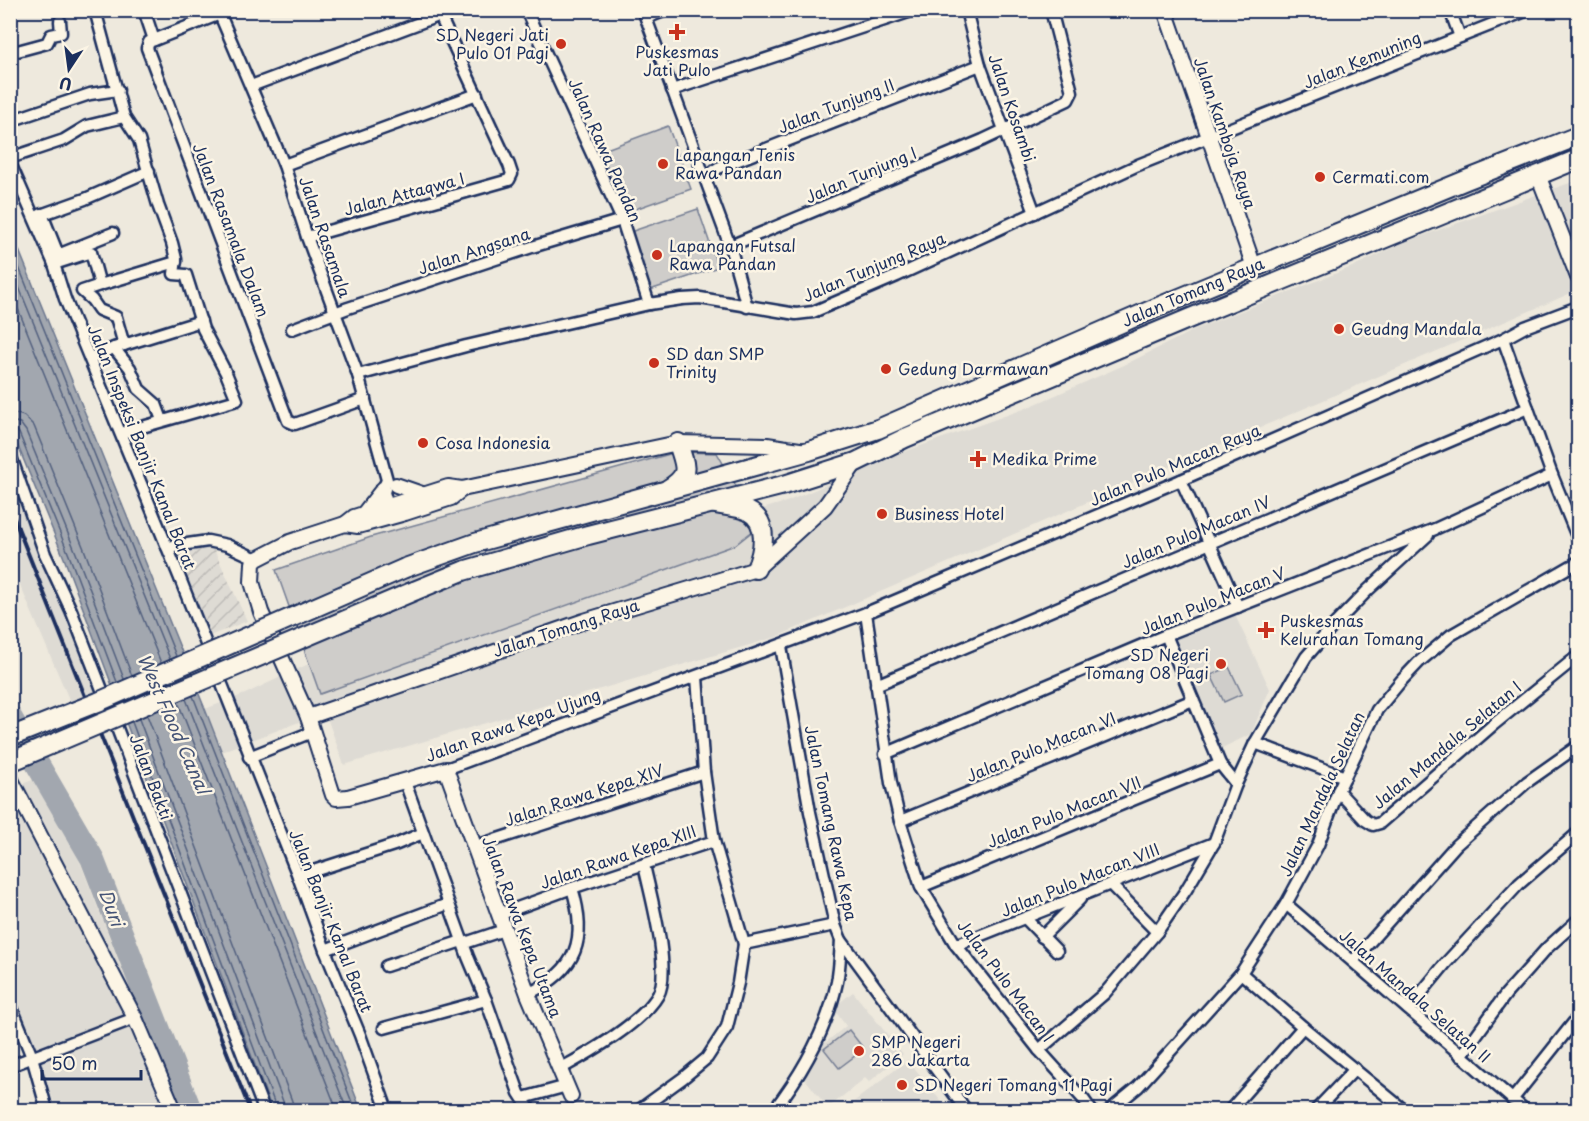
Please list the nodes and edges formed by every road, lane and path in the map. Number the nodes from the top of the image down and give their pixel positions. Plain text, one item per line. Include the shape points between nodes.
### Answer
1 (95, 10) edge
2 (144, 10) edge
3 (454, 10) edge
4 (526, 10) edge
5 (666, 10) edge
6 (915, 10) edge
7 (966, 10) edge
8 (1051, 10) edge
9 (1165, 10) edge
10 (1450, 10) edge
11 (1528, 10) edge
12 (223, 12) edge
13 (645, 14) edge
14 (441, 16) junction
15 (60, 21) dead end
16 (1460, 37) junction
17 (154, 40) junction
18 (10, 52) edge
19 (980, 64) junction
20 (251, 86) junction
21 (118, 90) junction
22 (672, 90) junction
23 (477, 94) junction
24 (124, 117) junction
25 (10, 121) edge
26 (1003, 130) junction
27 (1208, 136) junction
28 (1578, 136) edge
29 (10, 158) edge
30 (1578, 159) edge
31 (10, 163) edge
32 (284, 165) junction
33 (149, 171) junction
34 (1538, 175) junction
35 (705, 178) junction
36 (1035, 213) junction
37 (38, 215) junction
38 (622, 220) junction
39 (114, 232) dead end
40 (307, 237) junction
41 (730, 246) junction
42 (58, 260) junction
43 (176, 262) junction
44 (1254, 267) junction
45 (1578, 277) edge
46 (100, 285) junction
47 (82, 291) junction
48 (65, 299) junction
49 (649, 304) junction
50 (747, 307) junction
51 (1578, 307) edge
52 (336, 314) junction
53 (201, 321) junction
54 (292, 329) dead end
55 (1503, 339) junction
56 (119, 346) junction
57 (90, 358) junction
58 (358, 375) junction
59 (365, 399) junction
60 (1528, 408) junction
61 (162, 420) junction
62 (121, 433) junction
63 (678, 443) junction
64 (809, 451) junction
65 (10, 454) edge
66 (856, 462) junction
67 (1552, 475) junction
68 (1181, 480) junction
69 (389, 485) junction
70 (462, 489) junction
71 (661, 493) junction
72 (422, 494) junction
73 (710, 502) junction
74 (396, 509) junction
75 (363, 513) junction
76 (345, 524) junction
77 (1435, 529) junction
78 (1578, 539) edge
79 (1209, 543) junction
80 (168, 547) junction
81 (257, 559) junction
82 (1578, 562) edge
83 (756, 569) junction
84 (1239, 607) junction
85 (866, 613) junction
86 (1166, 635) junction
87 (781, 646) junction
88 (1578, 656) edge
89 (697, 677) junction
90 (876, 685) junction
91 (1193, 700) junction
92 (305, 711) junction
93 (312, 732) junction
94 (10, 737) edge
95 (244, 743) joint
96 (1255, 744) junction
97 (1578, 746) edge
98 (885, 754) junction
99 (249, 757) junction
100 (10, 762) edge
101 (1220, 764) junction
102 (446, 769) junction
103 (704, 772) junction
104 (1345, 777) junction
105 (10, 778) edge
106 (405, 782) junction
107 (1236, 784) junction
108 (1338, 791) junction
109 (900, 821) junction
110 (423, 833) junction
111 (1578, 833) edge
112 (714, 841) junction
113 (1214, 843) junction
114 (473, 847) junction
115 (644, 865) junction
116 (298, 876) junction
117 (1110, 884) junction
118 (921, 887) junction
119 (572, 888) junction
120 (1084, 894) junction
121 (448, 904) junction
122 (1286, 904) junction
123 (498, 915) junction
124 (1026, 918) junction
125 (1578, 920) edge
126 (835, 925) junction
127 (504, 930) junction
128 (1157, 932) junction
129 (1042, 937) junction
130 (841, 940) junction
131 (465, 941) junction
132 (744, 944) junction
133 (956, 945) junction
134 (325, 950) junction
135 (1057, 951) dead end
136 (1353, 962) junction
137 (386, 966) dead end
138 (1241, 973) junction
139 (528, 993) junction
140 (486, 999) junction
141 (10, 1003) edge
142 (1408, 1009) junction
143 (1578, 1017) edge
144 (135, 1018) junction
145 (1303, 1027) junction
146 (384, 1028) dead end
147 (1039, 1050) junction
148 (1461, 1056) junction
149 (32, 1057) junction
150 (10, 1066) edge
151 (560, 1069) junction
152 (1355, 1069) junction
153 (569, 1091) joint
154 (523, 1098) junction
155 (1512, 1100) junction
156 (47, 1110) edge
157 (174, 1110) edge
158 (264, 1110) edge
159 (387, 1110) edge
160 (530, 1110) edge
161 (639, 1110) edge
162 (774, 1110) edge
163 (966, 1110) edge
164 (1091, 1110) edge
165 (1110, 1110) edge
166 (1230, 1110) edge
167 (1316, 1110) edge
168 (1404, 1110) edge
169 (1525, 1110) edge

1 - 21 street
2 - 17 street
3 - 14 street
4 - 38 street, Jalan Rawa Pandan
5 - 13 street
6 - 22 street
7 - 19 street, Jalan Kosambi
8 - 26 street, Jalan Tunjung I via 1071,95 1068,100
9 - 27 street, Jalan Kamboja Raya
10 - 16 street
11 - 16 street, Jalan Kemuning
12 - 17 street
12 - 20 street, Jalan Rasamala
13 - 22 street
14 - 20 street
14 - 23 street
15 - 18 street via 62,33 51,35 47,43
16 - 27 street, Jalan Kemuning
17 - 59 street, Jalan Rasamala Dalam via 147,48 288,421 295,424
19 - 26 street, Jalan Kosambi
19 - 35 street, Jalan Tunjung II via 718,168
20 - 32 street, Jalan Rasamala
21 - 24 street
21 - 25 street via 90,94
22 - 35 street
23 - 32 street
23 - 40 street, Jalan Attaqwa I via 509,165 509,180
24 - 29 street via 87,126 64,140
24 - 33 street via 139,140
26 - 36 street, Jalan Kosambi
26 - 41 street, Jalan Tunjung I
27 - 36 street, Jalan Tunjung Raya
27 - 44 street, Jalan Kamboja Raya
28 - 44 main road, Jalan Tomang Raya
30 - 34 main road, Jalan Tomang Raya
31 - 37 street, Jalan Inspeksi Banjir Kanal Barat
32 - 40 street, Jalan Rasamala
33 - 37 street
33 - 43 street
34 - 45 street
34 - 66 main road, Jalan Tomang Raya via 905,438
35 - 41 street
36 - 50 street, Jalan Tunjung Raya via 813,312 796,314
37 - 42 street, Jalan Inspeksi Banjir Kanal Barat
38 - 49 street, Jalan Rawa Pandan
38 - 52 street, Jalan Angsana
39 - 42 street
40 - 52 street, Jalan Rasamala
41 - 50 street
42 - 46 street via 91,252
42 - 48 street, Jalan Inspeksi Banjir Kanal Barat
43 - 46 street
43 - 53 street via 174,274 186,274
44 - 64 main road, Jalan Tomang Raya via 878,429
46 - 47 street
47 - 48 street
47 - 56 street via 99,310 116,317
48 - 57 street, Jalan Inspeksi Banjir Kanal Barat
49 - 50 street, Jalan Tunjung Raya via 700,298
49 - 58 street, Jalan Tunjung Raya
51 - 55 street, Jalan Pulo Macan Raya
52 - 54 street, Jalan Angsana
52 - 58 street, Jalan Rasamala
53 - 56 street
53 - 61 street via 237,400
55 - 60 street
55 - 68 street, Jalan Pulo Macan Raya
56 - 57 street
56 - 61 street via 139,389 156,404
57 - 62 street, Jalan Inspeksi Banjir Kanal Barat
58 - 59 street, Jalan Rasamala
59 - 69 street, Jalan Rasamala
60 - 67 street
60 - 79 street, Jalan Pulo Macan IV
61 - 62 street
62 - 80 street, Jalan Inspeksi Banjir Kanal Barat
63 - 64 street, Jalan Tomang Raya via 767,445
63 - 70 street, Jalan Tomang Raya
63 - 71 main road via 685,470 680,481
64 - 71 main road, Jalan Tomang Raya
65 - 158 street, Jalan Bakti via 45,554 71,610
66 - 73 main road, Jalan Tomang Raya via 784,485
66 - 83 street, Jalan Tomang Raya via 825,506
67 - 77 street, Jalan Pulo Macan V
67 - 78 street
68 - 79 street
68 - 85 street, Jalan Pulo Macan Raya
69 - 72 street
69 - 74 street, Jalan Rasamala
69 - 75 street
70 - 72 street, Jalan Tomang Raya via 448,487
70 - 74 street, Jalan Tomang Raya via 451,498
71 - 94 main road, Jalan Tomang Raya, bridge via 476,543 405,568
72 - 74 street, Jalan Tomang Raya
73 - 83 main road via 749,512 756,518 764,544
73 - 100 main road, Jalan Tomang Raya, bridge via 464,571
74 - 75 street, Jalan Tomang Raya
74 - 76 street, Jalan Tomang Raya via 358,526
75 - 76 street, Jalan Tomang Raya
76 - 81 street, Jalan Tomang Raya via 290,542
77 - 84 street, Jalan Pulo Macan V
77 - 96 street via 1368,590 1306,657
79 - 84 street
79 - 90 street, Jalan Pulo Macan IV
80 - 81 street via 208,541
80 - 95 street, Jalan Inspeksi Banjir Kanal Barat
81 - 92 street via 253,563 252,582 261,612
82 - 104 street, Jalan Mandala Selatan via 1451,635 1419,662 1377,710
83 - 92 street, Jalan Tomang Raya
84 - 86 street, Jalan Pulo Macan V
85 - 87 street, Jalan Pulo Macan Raya
85 - 90 street, Jalan Pulo Macan I
86 - 91 street
86 - 98 street, Jalan Pulo Macan V
87 - 89 street, Jalan Rawa Kepa Ujung
87 - 126 street, Jalan Tomang Rawa Kepa via 810,812
88 - 108 street, Jalan Mandala Selatan I via 1380,823 1373,825 1365,820
89 - 102 street, Jalan Rawa Kepa Ujung
89 - 103 street
90 - 98 street, Jalan Pulo Macan I
91 - 101 street
91 - 109 street, Jalan Pulo Macan VI
92 - 93 street, Jalan Rawa Kepa Ujung
93 - 99 street
93 - 106 street, Jalan Rawa Kepa Ujung via 336,798
95 - 99 street, Jalan Banjir Kanal Barat
96 - 104 street
96 - 107 street
97 - 136 street via 1527,782 1456,845
98 - 109 street, Jalan Pulo Macan I
99 - 116 street, Jalan Banjir Kanal Barat
101 - 107 street
101 - 118 street, Jalan Pulo Macan VII
102 - 106 street, Jalan Rawa Kepa Ujung
102 - 114 street, Jalan Rawa Kepa Utama
103 - 112 street
103 - 114 street, Jalan Rawa Kepa XIV
104 - 108 street, Jalan Mandala Selatan
105 - 144 street
106 - 110 street
107 - 113 street
108 - 122 street, Jalan Mandala Selatan via 1318,845
109 - 118 street, Jalan Pulo Macan I
110 - 116 street
110 - 121 street
111 - 142 street via 1519,884
112 - 115 street, Jalan Rawa Kepa XIII
112 - 132 street
113 - 117 street, Jalan Pulo Macan VIII
113 - 128 street
114 - 123 street, Jalan Rawa Kepa Utama
115 - 119 street, Jalan Rawa Kepa XIII
115 - 151 street via 662,949 659,994 623,1030
116 - 134 street, Jalan Banjir Kanal Barat
117 - 120 street, Jalan Pulo Macan VIII
117 - 128 street
118 - 133 street, Jalan Pulo Macan I
119 - 123 street, Jalan Rawa Kepa XIII
119 - 139 street via 578,907 579,933 571,960 554,977
120 - 124 street, Jalan Pulo Macan VIII
120 - 129 street
121 - 131 street
121 - 134 street
122 - 136 street, Jalan Mandala Selatan II
122 - 138 street, Jalan Mandala Selatan
123 - 127 street, Jalan Rawa Kepa Utama
124 - 129 street
124 - 133 street, Jalan Pulo Macan VIII
125 - 148 street via 1546,948 1506,994
126 - 130 street, Jalan Tomang Rawa Kepa
126 - 132 street
127 - 131 street
127 - 139 street, Jalan Rawa Kepa Utama
128 - 147 street via 1105,993
129 - 135 street
130 - 162 street via 837,981 824,1029 796,1081
130 - 163 street, Jalan Tomang Rawa Kepa
131 - 137 street
131 - 140 street
132 - 161 street via 727,1027 707,1058
133 - 147 street, Jalan Pulo Macan I
134 - 159 street, Jalan Banjir Kanal Barat
136 - 142 street, Jalan Mandala Selatan II
138 - 145 street
138 - 165 street, Jalan Mandala Selatan via 1138,1087
139 - 151 street, Jalan Rawa Kepa Utama
140 - 146 street
140 - 154 street
141 - 149 street
142 - 148 street, Jalan Mandala Selatan II
143 - 155 street
144 - 149 street
144 - 157 street
145 - 152 street
145 - 166 street
147 - 164 street, Jalan Pulo Macan I
148 - 155 street, Jalan Mandala Selatan II
149 - 150 street
149 - 156 street
151 - 153 street, Jalan Rawa Kepa Utama
152 - 167 street
152 - 168 street
153 - 154 street
154 - 160 street
155 - 169 street, Jalan Mandala Selatan II

